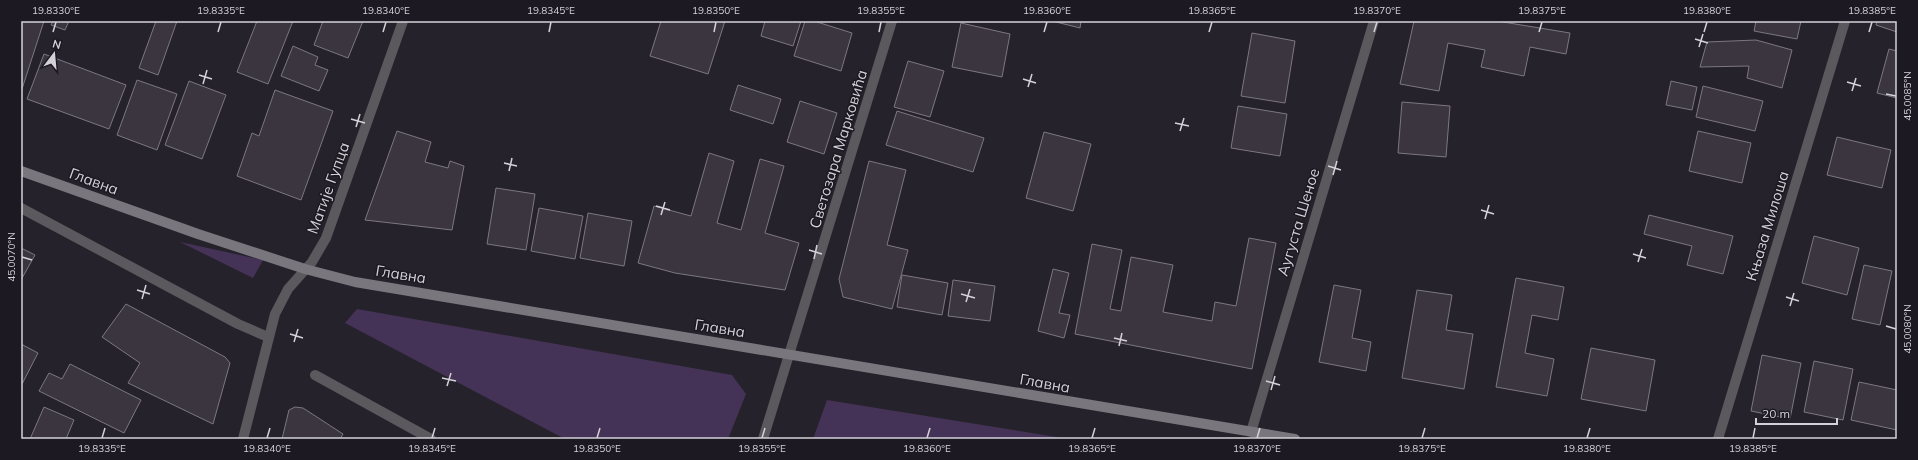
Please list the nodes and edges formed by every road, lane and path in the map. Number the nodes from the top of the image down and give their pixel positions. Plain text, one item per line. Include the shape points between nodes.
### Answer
1 (403, 21) edge
2 (892, 21) edge
3 (1374, 21) edge
4 (1845, 21) edge
5 (21, 171) edge
6 (21, 208) edge
7 (305, 269) junction
8 (268, 337) junction
9 (789, 355) junction
10 (315, 376) dead end
11 (1250, 435) edge
12 (243, 439) edge
13 (431, 439) edge
14 (764, 439) edge
15 (1295, 439) edge
16 (1718, 439) edge

1 - 7 street, Матије Гупца via 326,238 315,258
2 - 9 street, Светозара Марковића
3 - 11 street, Аугуста Шеное
4 - 16 street, Књаза Милоша
5 - 7 main road, Главна
6 - 8 street via 238,324
7 - 8 street, Матије Гупца via 281,301
7 - 9 main road, Главна via 365,284
8 - 12 street, Матије Гупца
9 - 11 main road, Главна
9 - 14 street
10 - 13 street
11 - 15 main road, Главна

